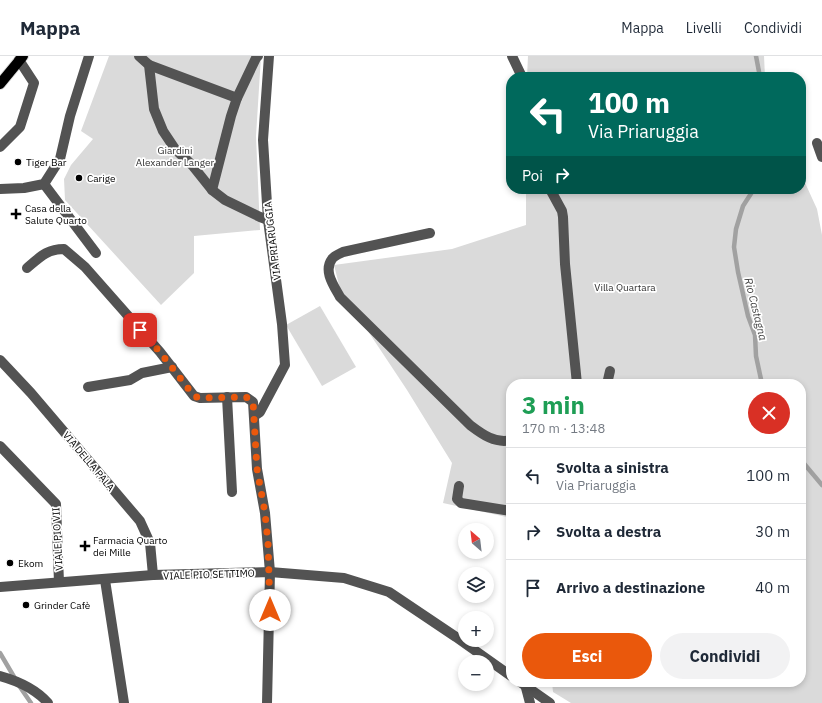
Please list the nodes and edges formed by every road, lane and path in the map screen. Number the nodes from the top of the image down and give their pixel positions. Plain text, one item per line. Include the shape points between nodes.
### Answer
1 (89, 56) edge
2 (139, 56) edge
3 (258, 56) edge
4 (269, 56) edge
5 (512, 56) edge
6 (21, 58) edge
7 (149, 65) junction
8 (520, 72) edge
9 (0, 84) edge
10 (237, 98) junction
11 (817, 142) dead end
12 (0, 147) edge
13 (822, 157) edge
14 (44, 184) junction
15 (0, 189) edge
16 (212, 190) junction
17 (553, 194) edge
18 (268, 220) junction
19 (430, 233) dead end
20 (96, 253) dead end
21 (27, 268) dead end
22 (0, 360) edge
23 (172, 367) junction
24 (610, 371) dead end
25 (576, 379) edge
26 (608, 379) edge
27 (88, 387) dead end
28 (227, 397) junction
29 (254, 416) junction
30 (506, 441) edge
31 (0, 446) edge
32 (459, 486) dead end
33 (232, 492) dead end
34 (506, 510) edge
35 (270, 572) junction
36 (154, 575) junction
37 (105, 580) junction
38 (59, 582) junction
39 (0, 587) edge
40 (506, 672) edge
41 (0, 676) edge
42 (524, 687) edge
43 (528, 687) edge
44 (48, 703) edge
45 (124, 703) edge
46 (267, 703) edge
47 (530, 703) edge
48 (550, 703) edge

1 - 14 street via 70,116 60,159
2 - 7 street
3 - 10 street
4 - 18 street, VIA PRIARUGGIA via 263,140
5 - 8 street
6 - 9 main road
6 - 12 street via 34,82 20,127
7 - 10 street
7 - 16 street via 154,109 163,131 175,149
10 - 16 street
11 - 13 street
14 - 15 street
14 - 20 street
16 - 18 street via 225,200
17 - 25 street via 563,217 566,280
18 - 29 street, VIA PRIARUGGIA via 282,324 284,365 260,412
19 - 30 street via 343,252 332,258 328,267 330,279 340,297 470,425 485,436
21 - 23 street via 46,252 64,249 85,267
22 - 36 street, VIA DELLA PALA via 32,393 140,522 150,543
23 - 27 street via 142,373 130,380
23 - 28 street via 194,396
24 - 26 street
28 - 29 street via 246,397 252,400
28 - 33 street
29 - 35 street via 257,469 265,513
31 - 38 street, VIALE PIO VII via 56,504
32 - 34 street via 457,499 461,503
35 - 36 street, VIALE PIO SETTIMO
35 - 40 street, VIALE PIO SETTIMO via 344,578 389,592
35 - 46 street
36 - 37 street, VIALE PIO SETTIMO
37 - 38 street, VIALE PIO SETTIMO
37 - 45 street
38 - 39 street, VIALE PIO SETTIMO
41 - 44 street via 26,685
42 - 47 street
43 - 48 street

